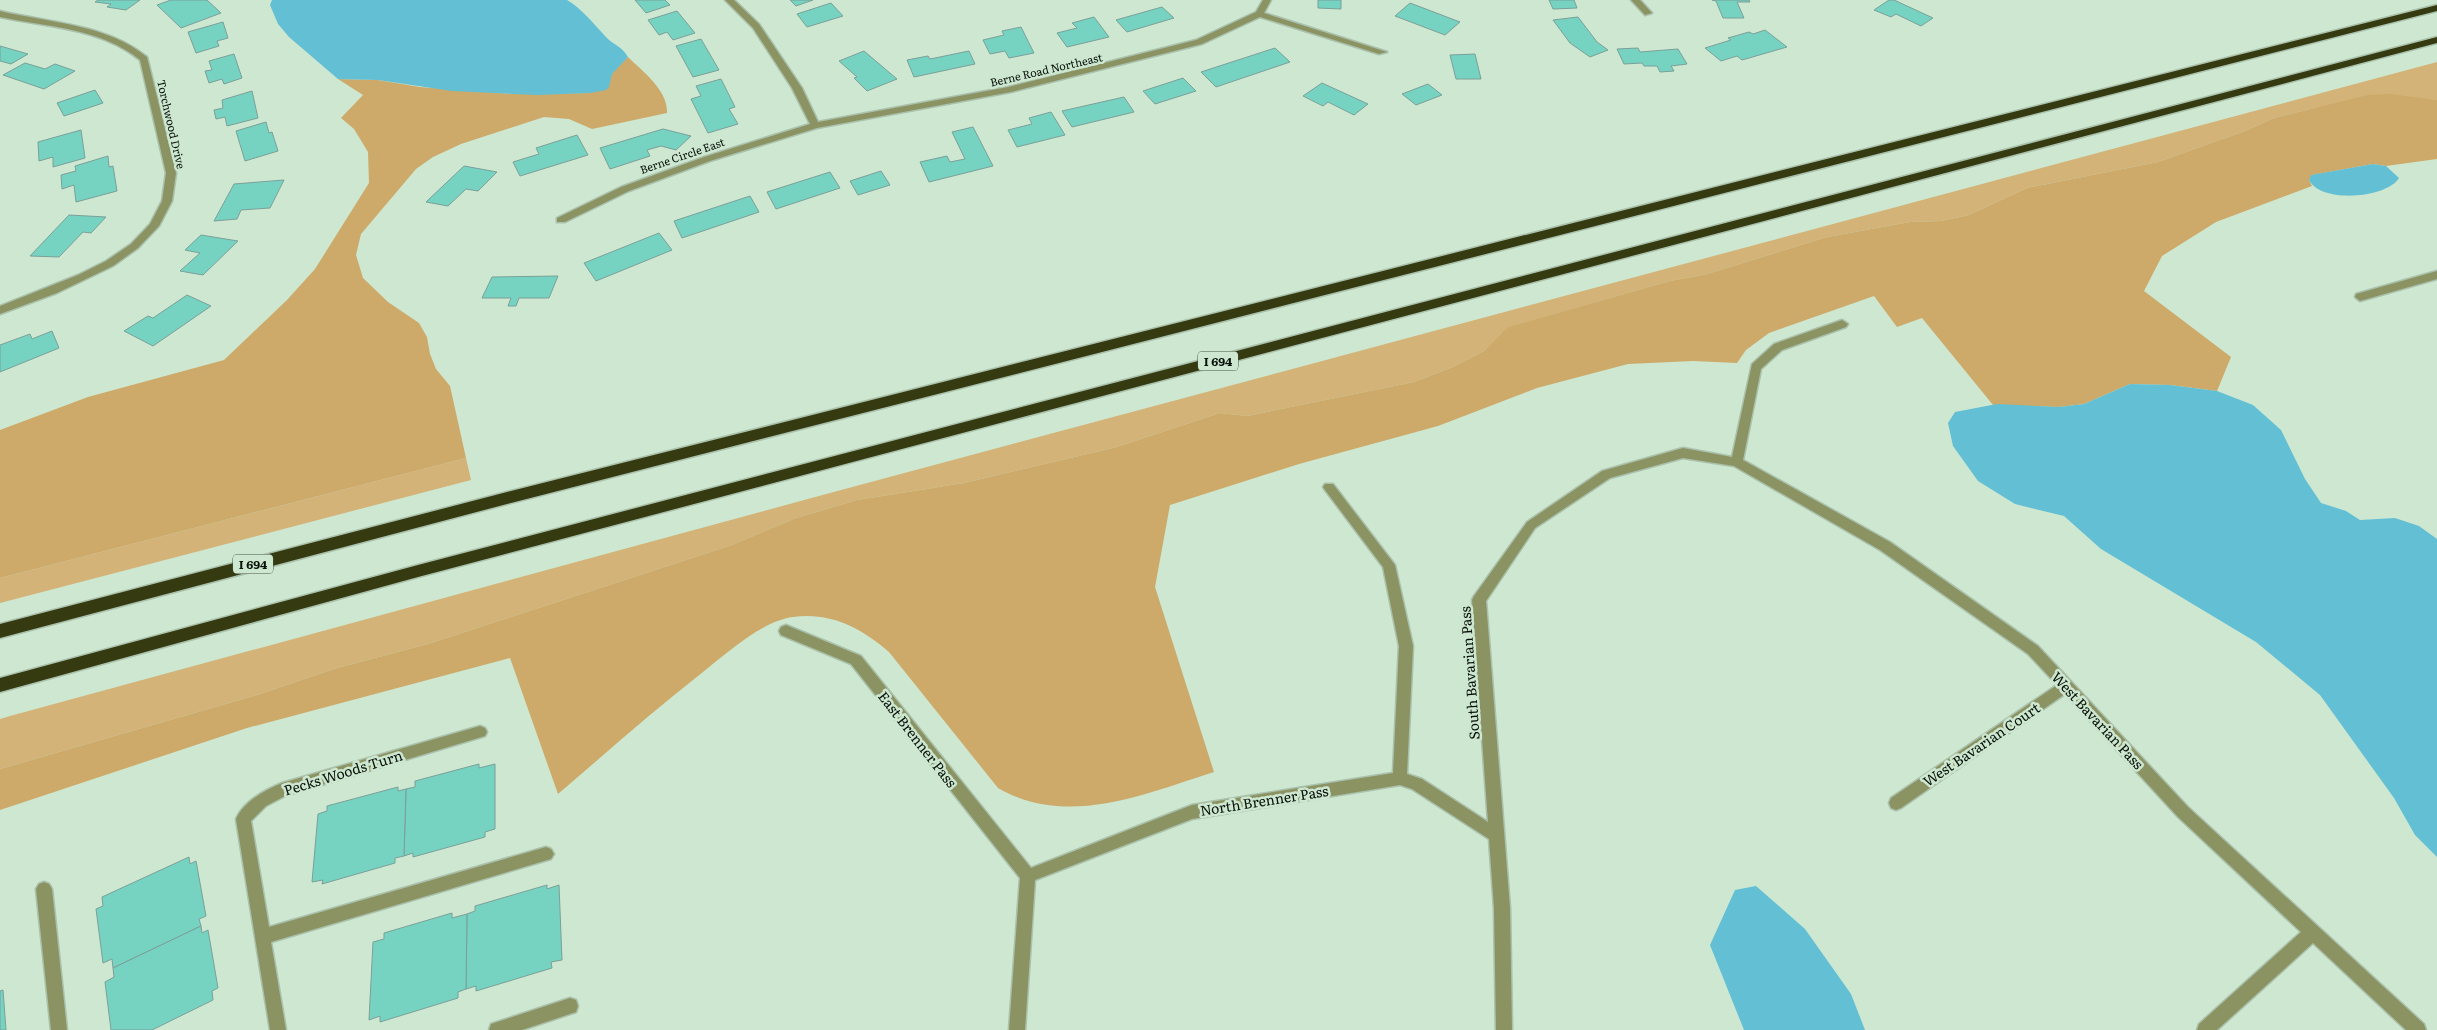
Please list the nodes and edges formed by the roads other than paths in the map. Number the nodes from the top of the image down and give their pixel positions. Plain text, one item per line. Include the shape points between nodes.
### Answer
1 (729, 0) edge
2 (1267, 0) edge
3 (1635, 0) edge
4 (2437, 8) edge
5 (1648, 13) dead end
6 (0, 14) edge
7 (1259, 14) junction
8 (2437, 40) edge
9 (1382, 52) dead end
10 (815, 125) junction
11 (561, 220) dead end
12 (2437, 276) edge
13 (2360, 297) dead end
14 (0, 310) edge
15 (1842, 324) dead end
16 (1737, 462) junction
17 (1329, 487) dead end
18 (786, 631) dead end
19 (0, 632) edge
20 (0, 685) edge
21 (2066, 686) junction
22 (480, 732) dead end
23 (1400, 778) junction
24 (1896, 803) dead end
25 (1496, 835) junction
26 (546, 854) dead end
27 (1028, 876) junction
28 (44, 889) dead end
29 (2312, 933) junction
30 (262, 937) junction
31 (570, 1006) dead end
32 (59, 1030) edge
33 (278, 1030) edge
34 (497, 1030) edge
35 (1017, 1030) edge
36 (1504, 1030) edge
37 (2205, 1030) edge
38 (2418, 1030) edge

1 - 10 street via 756,26 797,88
2 - 7 street
3 - 5 street
4 - 19 highway, I 694 via 498,500
6 - 14 street, Torchwood Drive via 114,39 138,52 144,59 171,190 166,209 130,250 79,279
7 - 9 street
7 - 10 street, Berne Road Northeast via 1199,42 1110,66 1008,90
8 - 20 highway, I 694 via 436,566
10 - 11 street, Berne Circle East via 625,189
12 - 13 street
15 - 16 street via 1778,347 1756,367
16 - 21 street, West Bavarian Pass via 1885,546 2033,650
16 - 25 street, South Bavarian Pass via 1683,453 1606,474 1531,525 1479,600
17 - 23 street via 1390,565 1406,646
18 - 27 street, East Brenner Pass via 856,660
21 - 24 street, West Bavarian Court
21 - 29 street, West Bavarian Pass via 2183,812
22 - 30 street, Pecks Woods Turn via 282,790 251,809 243,819
23 - 25 street via 1417,784
23 - 27 street, North Brenner Pass via 1192,812
25 - 36 street, South Bavarian Pass via 1502,908
26 - 30 street
27 - 35 street
28 - 32 street
29 - 37 street
29 - 38 street, West Bavarian Pass
30 - 33 street, Pecks Woods Turn
31 - 34 street

